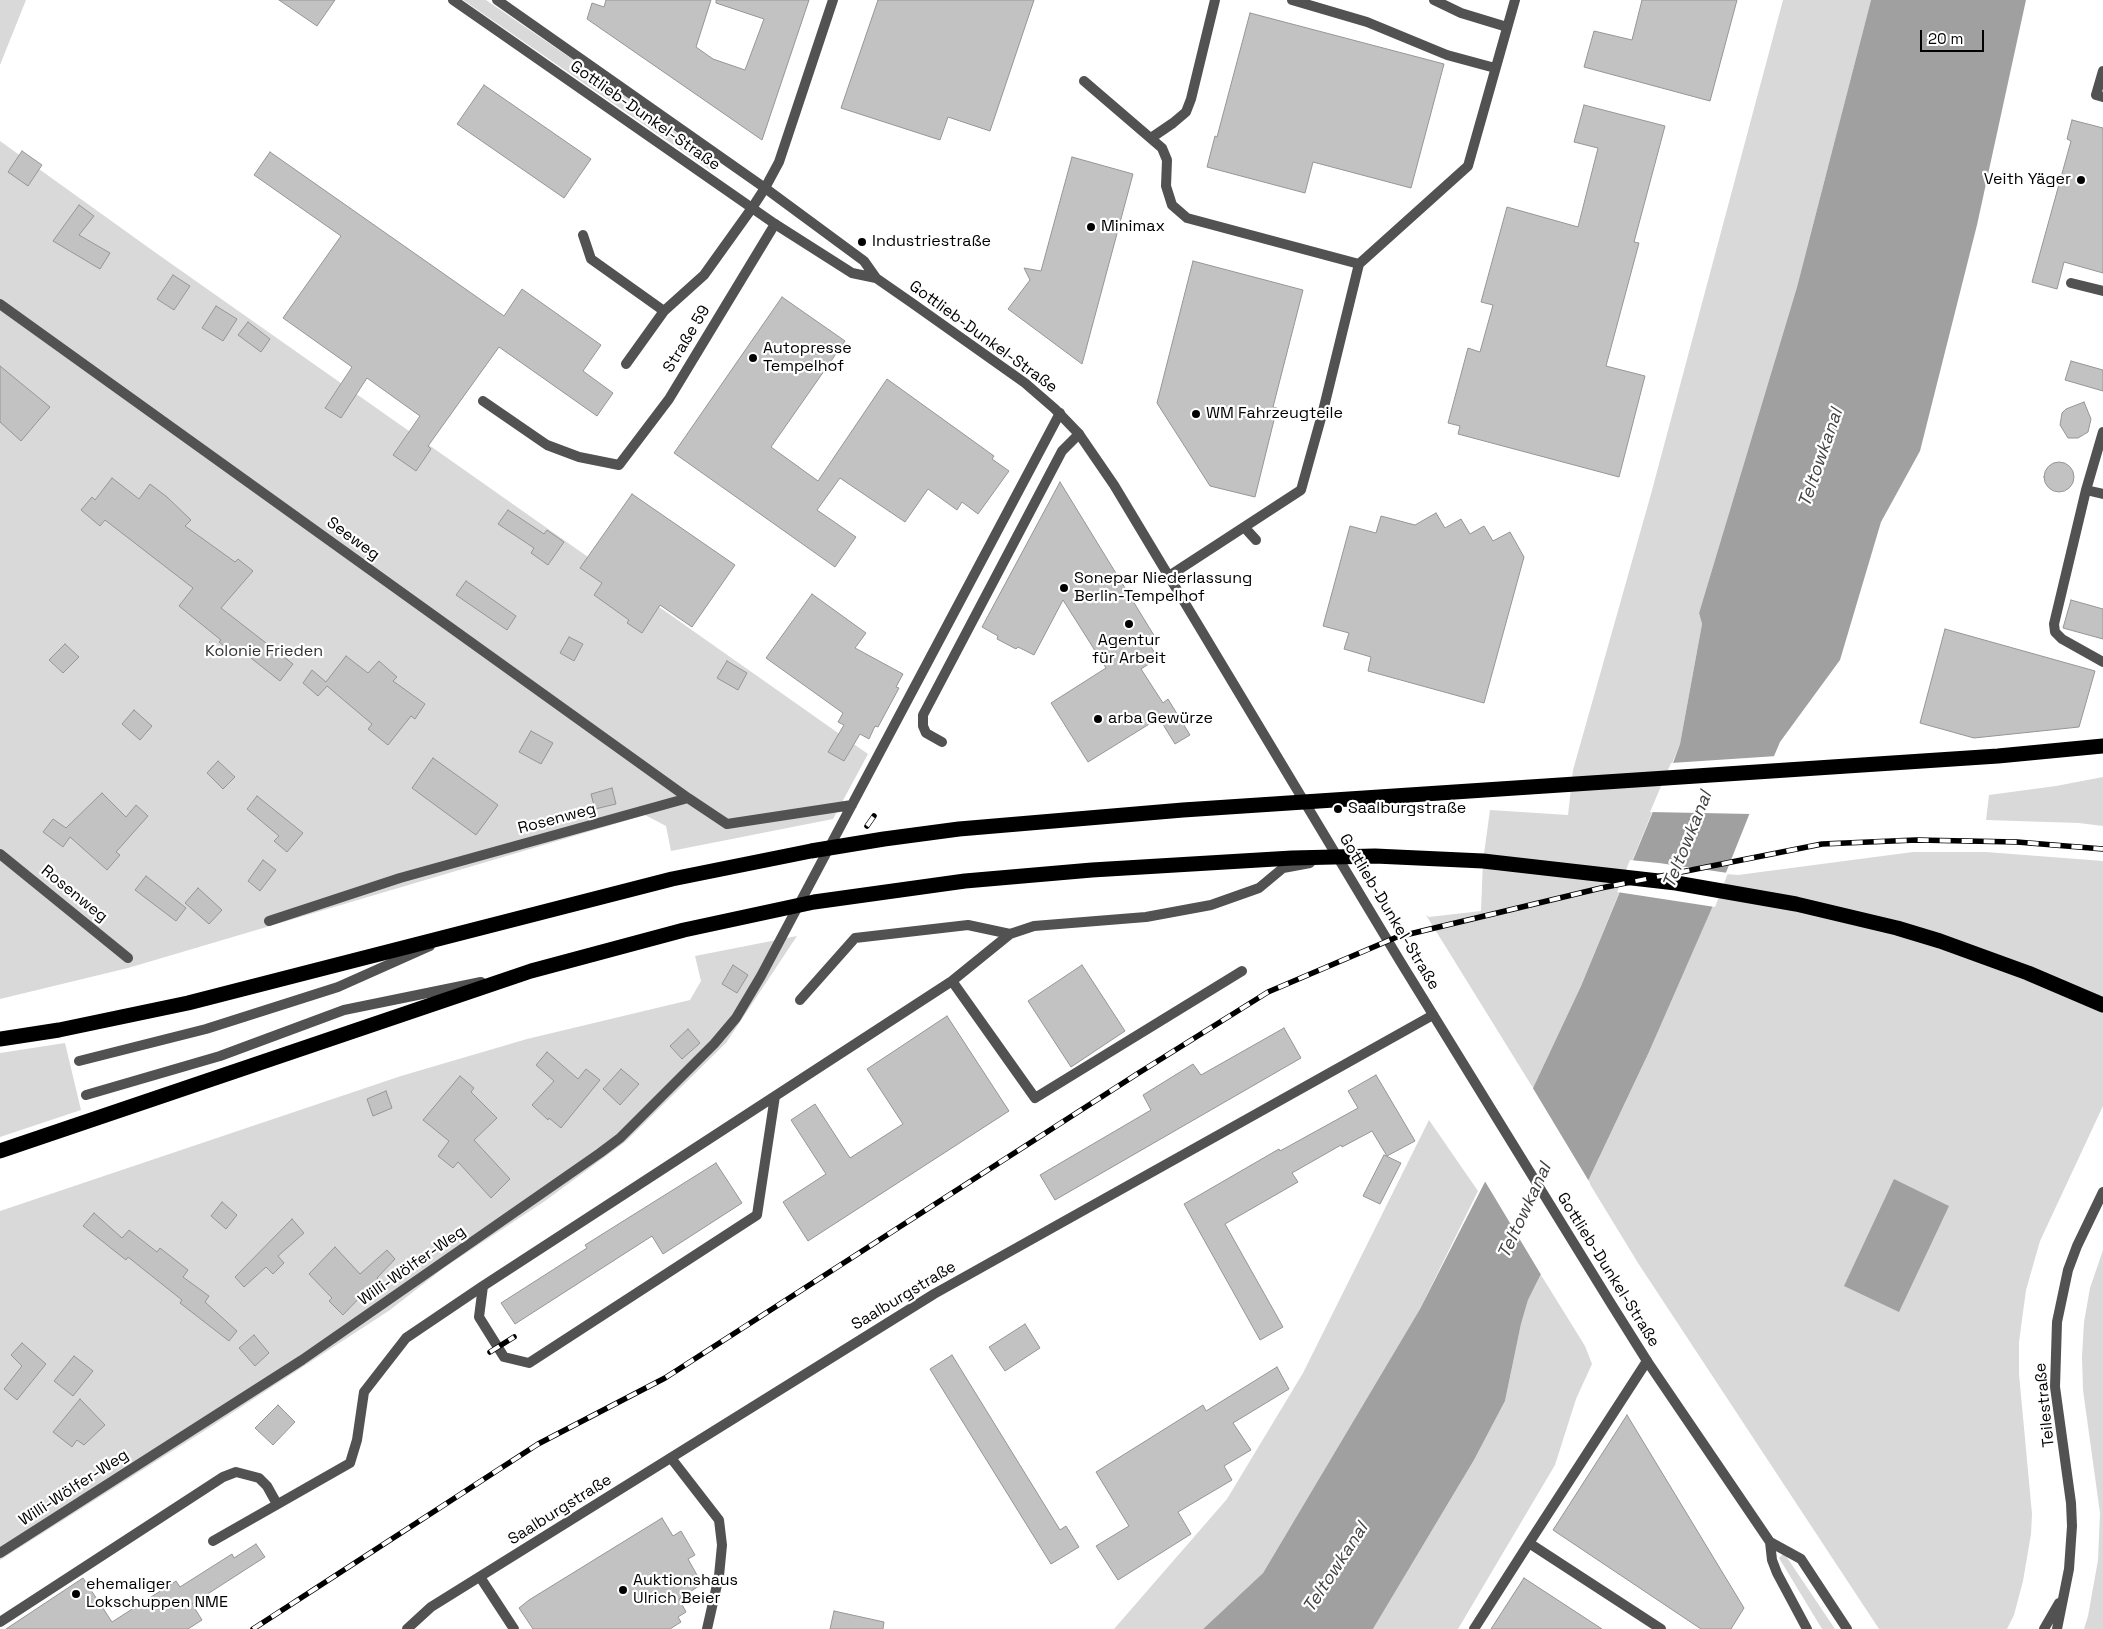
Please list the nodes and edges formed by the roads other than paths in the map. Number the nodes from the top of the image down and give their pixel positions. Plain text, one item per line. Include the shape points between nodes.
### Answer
1 (453, 0) edge
2 (497, 0) edge
3 (833, 0) edge
4 (1216, 0) edge
5 (1292, 0) edge
6 (1434, 0) edge
7 (1515, 0) edge
8 (1507, 27) junction
9 (1495, 68) junction
10 (2103, 71) edge
11 (1084, 81) dead end
12 (2103, 97) edge
13 (1151, 138) junction
14 (765, 188) junction
15 (752, 208) junction
16 (775, 224) junction
17 (583, 235) dead end
18 (1358, 264) junction
19 (876, 278) junction
20 (2071, 282) dead end
21 (2103, 291) edge
22 (0, 304) edge
23 (664, 311) junction
24 (626, 364) dead end
25 (483, 401) dead end
26 (1060, 413) junction
27 (2103, 432) edge
28 (1079, 434) junction
29 (2086, 490) junction
30 (2103, 494) edge
31 (1245, 528) junction
32 (1256, 540) dead end
33 (1169, 576) junction
34 (2103, 662) edge
35 (942, 742) dead end
36 (2103, 746) edge
37 (688, 798) junction
38 (852, 805) junction
39 (0, 854) edge
40 (1340, 862) junction
41 (269, 921) dead end
42 (465, 931) junction
43 (1010, 934) junction
44 (128, 958) dead end
45 (531, 971) junction
46 (1242, 971) dead end
47 (952, 981) junction
48 (800, 1000) dead end
49 (2103, 1005) edge
50 (1433, 1015) junction
51 (0, 1040) edge
52 (79, 1062) dead end
53 (86, 1095) dead end
54 (775, 1096) junction
55 (0, 1151) edge
56 (2103, 1192) edge
57 (483, 1286) junction
58 (1647, 1361) junction
59 (671, 1458) junction
60 (278, 1504) junction
61 (213, 1541) dead end
62 (1770, 1542) junction
63 (1529, 1543) junction
64 (0, 1553) edge
65 (480, 1577) junction
66 (2064, 1593) junction
67 (0, 1622) edge
68 (407, 1629) edge
69 (514, 1629) edge
70 (707, 1629) edge
71 (1474, 1629) edge
72 (1661, 1629) edge
73 (1807, 1629) edge
74 (1847, 1629) edge
75 (2044, 1629) edge
76 (2057, 1629) edge

1 - 15 street, Gottlieb-Dunkel-Straße
2 - 14 street, Gottlieb-Dunkel-Straße
3 - 14 street via 779,162
4 - 13 street via 1186,112
5 - 9 street via 1367,22 1447,54
6 - 8 street via 1461,13
7 - 8 street
8 - 9 street
9 - 18 street via 1468,166
10 - 12 street via 2096,95
11 - 13 street
13 - 18 street via 1162,148 1167,160 1166,186 1172,205 1187,218
14 - 15 street
14 - 19 street, Gottlieb-Dunkel-Straße via 864,261
15 - 16 street, Gottlieb-Dunkel-Straße
15 - 23 street via 704,275
16 - 19 street, Gottlieb-Dunkel-Straße via 852,274
16 - 25 street, Straße 59 via 669,399 619,465 554,448
17 - 23 street via 591,259
18 - 31 street via 1301,490
19 - 26 street, Gottlieb-Dunkel-Straße via 1025,383
20 - 21 street
22 - 37 street, Seeweg
23 - 24 street
26 - 28 street, Gottlieb-Dunkel-Straße
26 - 38 street, Willi-Wölfer-Weg
27 - 29 street
28 - 33 street, Gottlieb-Dunkel-Straße
28 - 35 street via 1062,451 923,715 926,732
29 - 30 street
29 - 34 street via 2054,624 2062,639
31 - 32 street
31 - 33 street
33 - 40 street, Gottlieb-Dunkel-Straße
36 - 42 highway via 1998,756 1183,810 959,829 810,851 672,879
37 - 38 street via 727,824
37 - 41 street, Rosenweg via 400,878
38 - 64 street, Willi-Wölfer-Weg via 736,1018 620,1138 302,1360
39 - 44 street, Rosenweg
40 - 43 street via 1283,868 1259,888 1211,905 1146,917 1034,926
40 - 50 street, Gottlieb-Dunkel-Straße
42 - 51 highway via 188,1003
42 - 52 street via 338,987 206,1029
43 - 47 street
43 - 48 street via 968,925 855,938
45 - 49 highway via 684,930 814,902 965,881 1274,858 1422,858 1483,861 1620,876 1796,904 1940,941
45 - 53 street via 344,1010 220,1056
45 - 55 highway
46 - 47 street via 1035,1098
47 - 54 street
50 - 58 street, Gottlieb-Dunkel-Straße
50 - 59 street, Saalburgstraße via 934,1294
54 - 57 street
54 - 57 street via 757,1216 529,1363 504,1357 479,1317
56 - 66 street, Teilestraße via 2068,1270 2057,1322 2055,1386 2072,1503 2069,1569
57 - 60 street via 406,1338 364,1392 350,1463
58 - 62 street, Gottlieb-Dunkel-Straße
58 - 63 street
59 - 65 street, Saalburgstraße
59 - 70 street via 719,1520 722,1544 719,1576
60 - 61 street
60 - 67 street via 259,1478 236,1472 223,1477
62 - 73 street, Gottlieb-Dunkel-Straße via 1777,1573
62 - 74 street, Gottlieb-Dunkel-Straße via 1801,1559
63 - 71 street
63 - 72 street
65 - 68 street, Saalburgstraße via 431,1607
65 - 69 street
66 - 75 street, Teilestraße
66 - 76 street, Teilestraße

